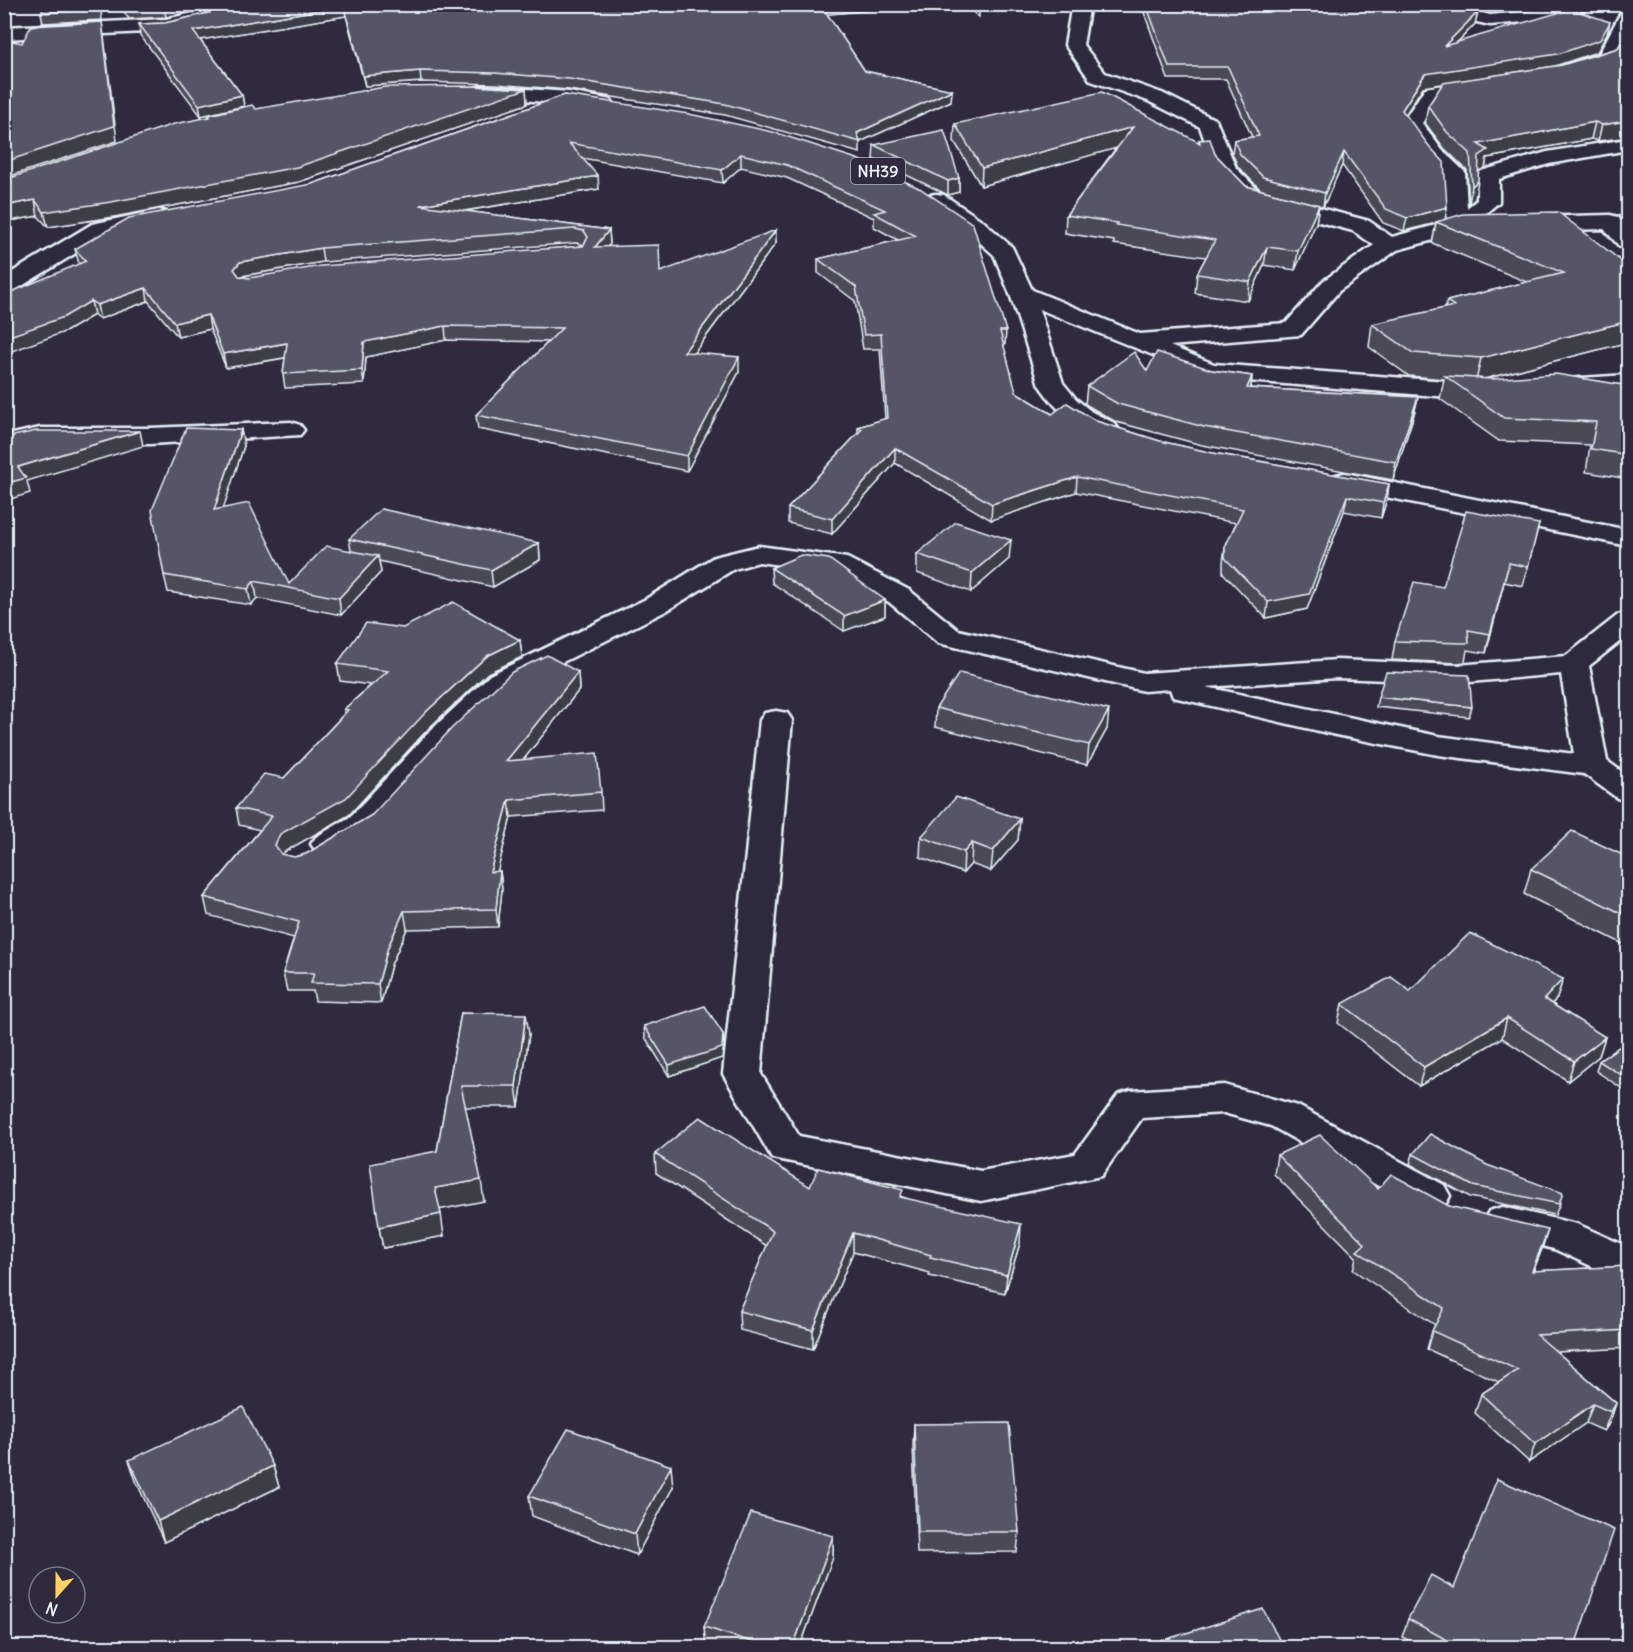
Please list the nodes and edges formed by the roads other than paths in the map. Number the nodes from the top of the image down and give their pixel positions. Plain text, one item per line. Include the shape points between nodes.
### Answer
1 (261, 4) edge
2 (1081, 4) edge
3 (1422, 4) edge
4 (1585, 4) edge
5 (1629, 16) edge
6 (4, 33) edge
7 (1558, 73) edge
8 (1500, 82) edge
9 (463, 92) edge
10 (569, 99) junction
11 (621, 106) edge
12 (525, 114) edge
13 (1621, 146) edge
14 (916, 190) edge
15 (180, 213) edge
16 (1458, 226) junction
17 (1629, 242) edge
18 (1389, 245) junction
19 (4, 287) edge
20 (1022, 294) junction
21 (1137, 341) junction
22 (1629, 382) edge
23 (1546, 387) edge
24 (1511, 390) edge
25 (291, 430) dead end
26 (1122, 435) edge
27 (4, 444) edge
28 (1325, 477) edge
29 (1629, 538) edge
30 (1629, 621) edge
31 (1574, 664) junction
32 (1144, 682) junction
33 (776, 720) dead end
34 (1592, 765) junction
35 (1629, 791) edge
36 (306, 857) edge
37 (1629, 1265) edge

1 - 6 main road via 166,25
2 - 18 main road via 1074,45 1098,77 1155,97 1209,124 1226,170 1252,197 1361,226
3 - 4 main road via 1490,20 1569,13
5 - 7 main road via 1607,58
8 - 16 main road via 1432,92 1412,123 1454,172
9 - 10 main road
10 - 11 main road
10 - 12 main road
13 - 16 main road via 1547,158 1488,175 1488,202
14 - 20 main road, NH39 via 975,226 1004,252
15 - 19 main road via 100,229
16 - 17 main road via 1610,222
16 - 18 main road
18 - 21 main road via 1331,286 1293,330
20 - 21 main road
20 - 26 main road, NH39 via 1051,385 1083,417
21 - 24 main road via 1209,371 1487,392
22 - 23 main road
25 - 27 main road via 40,436
28 - 29 main road
30 - 31 main road
31 - 32 main road via 1458,674 1337,669
31 - 34 main road
32 - 34 main road via 1374,733 1545,762
32 - 36 main road via 948,637 899,596 837,564 759,554 724,563 657,605 501,681 362,824
33 - 37 main road via 742,1074 786,1148 981,1186 1087,1166 1131,1104 1224,1099 1284,1116 1465,1214 1563,1236
34 - 35 main road

